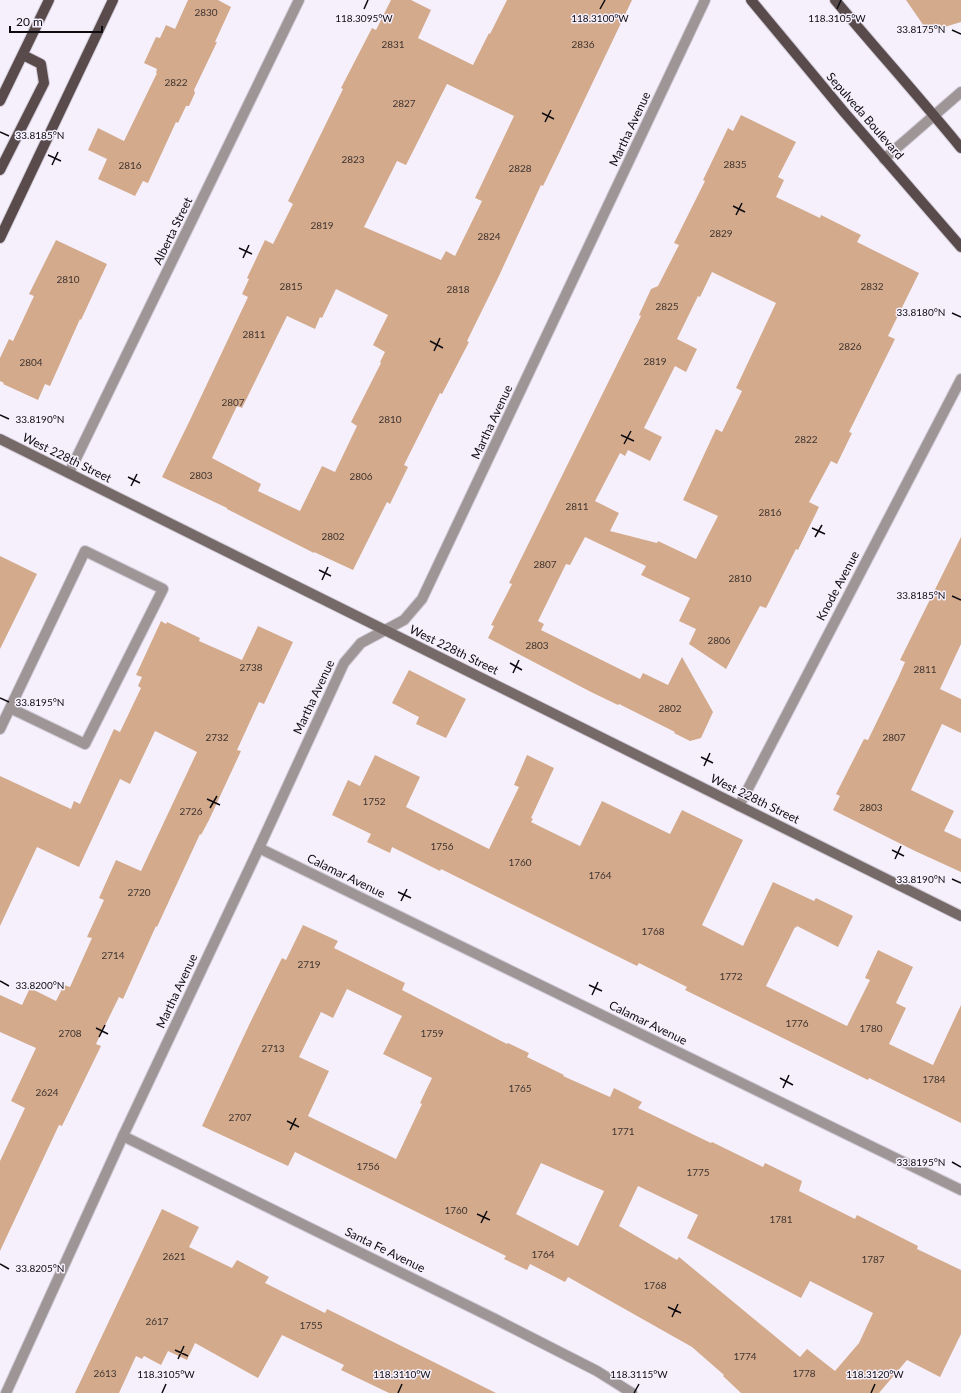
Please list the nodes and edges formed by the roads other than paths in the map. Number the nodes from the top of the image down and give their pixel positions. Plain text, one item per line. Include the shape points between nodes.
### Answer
1 (49, 0) edge
2 (113, 0) edge
3 (299, 0) edge
4 (705, 0) edge
5 (750, 0) edge
6 (835, 0) edge
7 (22, 55) junction
8 (961, 92) edge
9 (0, 101) edge
10 (934, 115) junction
11 (961, 148) edge
12 (884, 159) junction
13 (0, 170) edge
14 (1, 232) edge
15 (961, 246) edge
16 (961, 379) edge
17 (0, 440) edge
18 (69, 473) junction
19 (384, 630) junction
20 (10, 708) junction
21 (0, 729) edge
22 (739, 806) junction
23 (259, 848) junction
24 (961, 916) edge
25 (123, 1136) junction
26 (961, 1190) edge
27 (6, 1393) edge
28 (632, 1393) edge

1 - 7 main road
2 - 14 main road
3 - 18 street, Alberta Street
4 - 19 street, Martha Avenue via 422,599 404,620
5 - 12 main road, Sepulveda Boulevard
6 - 10 main road
7 - 9 main road
7 - 13 main road via 41,64 44,83
8 - 10 street
10 - 11 main road
10 - 12 street
12 - 15 main road, Sepulveda Boulevard
16 - 22 street, Knode Avenue
17 - 18 street, West 228th Street
18 - 19 street, West 228th Street
19 - 22 street, West 228th Street
19 - 23 street, Martha Avenue via 361,643 344,663
20 - 20 street via 85,552 163,589 85,744
20 - 21 street
22 - 24 street, West 228th Street
23 - 25 street, Martha Avenue
23 - 26 street, Calamar Avenue
25 - 27 street, Martha Avenue
25 - 28 street, Santa Fe Avenue via 495,1319

